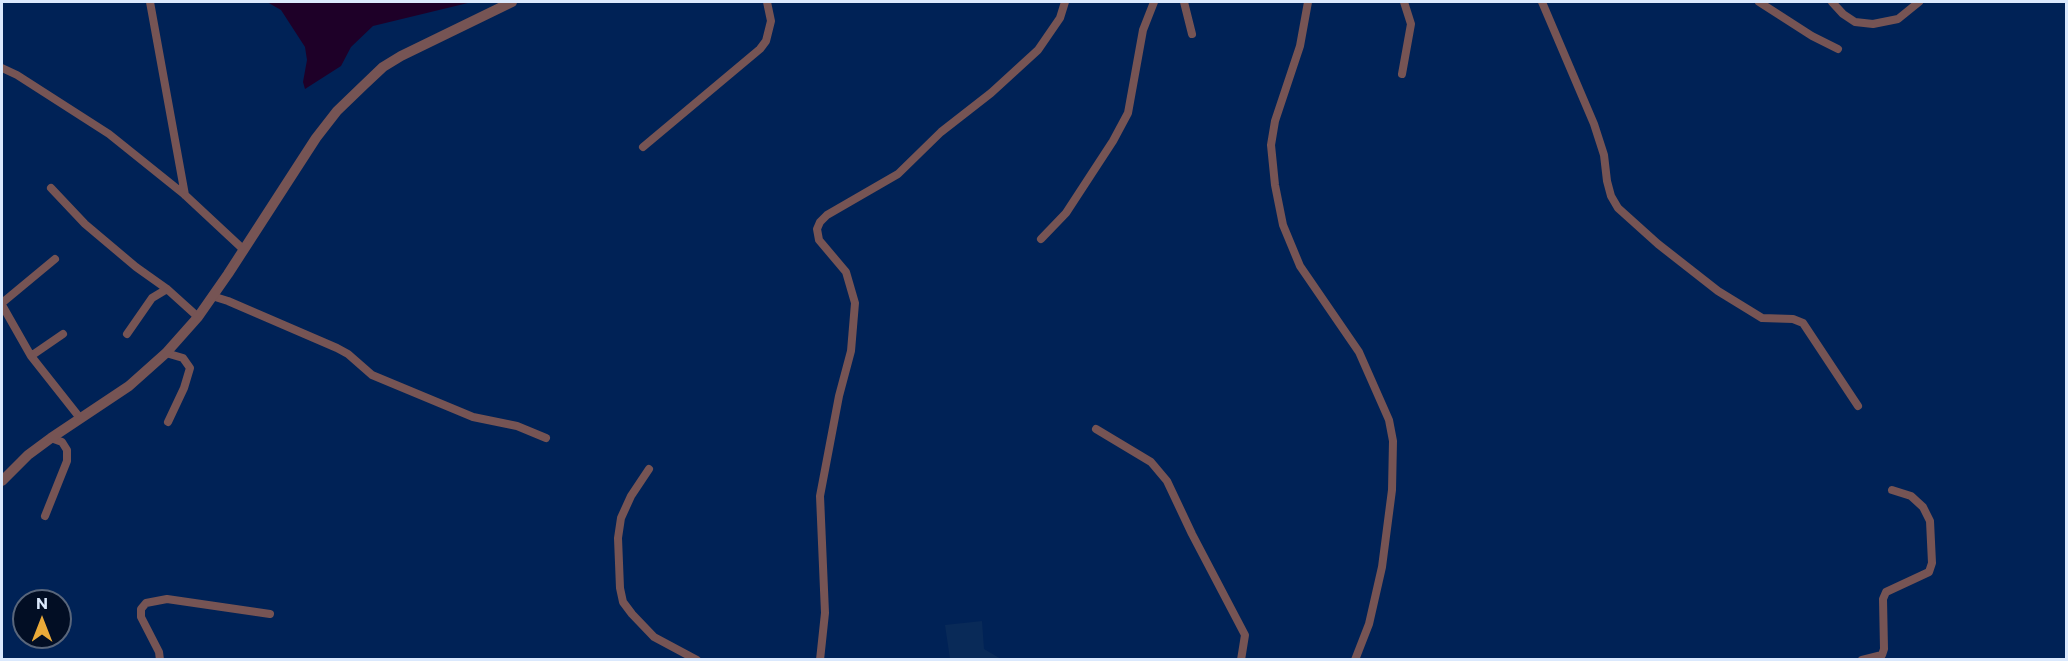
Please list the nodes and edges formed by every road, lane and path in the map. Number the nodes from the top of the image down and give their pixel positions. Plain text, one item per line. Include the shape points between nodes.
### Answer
1 (150, 2) edge
2 (512, 2) edge
3 (768, 2) edge
4 (1065, 2) edge
5 (1154, 2) edge
6 (1184, 2) edge
7 (1308, 2) edge
8 (1404, 2) edge
9 (1542, 2) edge
10 (1760, 2) edge
11 (1832, 2) edge
12 (1919, 2) edge
13 (1192, 34) dead end
14 (1838, 49) dead end
15 (2, 68) edge
16 (1402, 74) dead end
17 (643, 147) dead end
18 (51, 188) dead end
19 (185, 195) junction
20 (1041, 239) dead end
21 (244, 250) junction
22 (55, 259) dead end
23 (167, 289) junction
24 (212, 296) junction
25 (2, 304) edge
26 (198, 316) junction
27 (63, 334) dead end
28 (127, 334) dead end
29 (166, 353) junction
30 (31, 356) junction
31 (1858, 406) dead end
32 (80, 418) junction
33 (168, 422) dead end
34 (1096, 429) dead end
35 (51, 438) junction
36 (546, 438) dead end
37 (649, 470) dead end
38 (2, 481) edge
39 (1892, 490) dead end
40 (45, 516) dead end
41 (270, 614) dead end
42 (160, 660) edge
43 (697, 660) edge
44 (820, 660) edge
45 (1241, 660) edge
46 (1355, 660) edge
47 (1862, 660) edge

1 - 19 street
2 - 21 street via 401,56 376,73 316,138
3 - 17 street via 771,21 760,49
4 - 44 street via 1060,18 1038,50 898,174 827,215 817,229 819,240 846,272 855,303 851,351 820,496 825,613
5 - 20 street via 1143,30 1128,113 1066,213
6 - 13 street
7 - 46 street via 1300,46 1275,121 1271,145 1275,185 1283,225 1300,266 1359,352 1389,420 1393,441 1392,490 1382,567 1369,624
8 - 16 street via 1411,24
9 - 31 street via 1594,124 1611,196 1618,208 1718,291 1762,318 1803,323
10 - 14 street
11 - 12 street via 1855,22 1874,24 1898,19
15 - 19 street via 109,134
18 - 23 street via 85,224
19 - 21 street
21 - 24 street
22 - 25 street
23 - 26 street
23 - 28 street via 153,298
24 - 26 street
24 - 36 street via 337,348 372,375 473,417 518,426
25 - 30 street
26 - 29 street
27 - 30 street
29 - 32 street via 129,386
29 - 33 street via 183,358 189,368
30 - 32 street
32 - 35 street
34 - 45 street via 1151,462 1167,481 1245,635
35 - 38 street
35 - 40 street via 62,442 67,461
37 - 43 street via 621,518 618,538 623,602 654,637
39 - 47 street via 1911,496 1923,507 1930,521 1932,563 1929,572 1886,592 1882,655
41 - 42 street via 167,598 146,603 141,617

